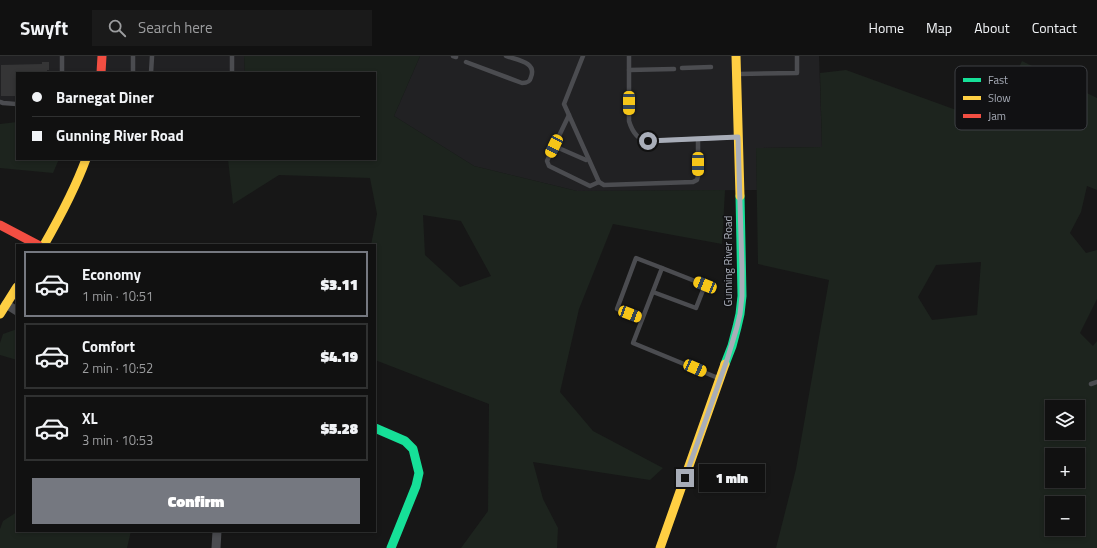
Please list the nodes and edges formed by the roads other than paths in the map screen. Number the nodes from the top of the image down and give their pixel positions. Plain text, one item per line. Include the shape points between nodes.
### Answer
1 (62, 56) edge
2 (102, 56) edge
3 (133, 56) edge
4 (152, 56) edge
5 (232, 56) edge
6 (506, 56) edge
7 (583, 56) edge
8 (629, 56) edge
9 (736, 56) edge
10 (797, 56) edge
11 (466, 62) dead end
12 (711, 67) dead end
13 (682, 68) dead end
14 (674, 69) dead end
15 (629, 70) junction
16 (62, 72) edge
17 (101, 72) edge
18 (133, 72) edge
19 (151, 72) edge
20 (232, 72) edge
21 (736, 74) junction
22 (0, 102) edge
23 (16, 104) edge
24 (569, 115) junction
25 (738, 137) junction
26 (698, 138) junction
27 (554, 146) junction
28 (588, 159) junction
29 (86, 160) edge
30 (598, 182) junction
31 (0, 225) edge
32 (36, 244) edge
33 (45, 244) edge
34 (662, 268) junction
35 (16, 289) edge
36 (653, 292) junction
37 (6, 304) junction
38 (16, 310) edge
39 (0, 314) edge
40 (642, 318) junction
41 (720, 379) junction
42 (1097, 382) edge
43 (1091, 384) dead end
44 (376, 428) edge
45 (217, 532) edge
46 (216, 548) edge
47 (391, 548) edge
48 (660, 548) edge

1 - 16 lane
2 - 17 street
3 - 18 lane
4 - 19 lane
5 - 20 lane
6 - 11 lane via 529,64 533,72 530,80 522,83
7 - 24 lane via 564,104
8 - 15 lane
9 - 21 street, Gunning River Road
10 - 21 lane via 797,73
12 - 13 lane
14 - 15 lane
15 - 26 lane via 629,121 636,135 648,141
21 - 25 street, Gunning River Road
22 - 23 lane
24 - 27 lane
24 - 28 lane
25 - 26 lane
25 - 41 street, Gunning River Road via 742,296 737,327
26 - 30 lane via 698,176 693,182 604,185
27 - 28 lane
27 - 30 lane via 547,161 549,166 590,186
28 - 30 lane
29 - 33 street via 76,187
31 - 32 street
34 - 36 lane
34 - 36 lane via 705,285 696,308
34 - 40 lane via 636,258 617,309
35 - 37 street
36 - 40 lane
37 - 38 street
37 - 39 street
40 - 41 lane via 633,343
41 - 48 street, Gunning River Road
42 - 43 lane
44 - 47 street via 405,441 413,449 419,473
45 - 46 street

